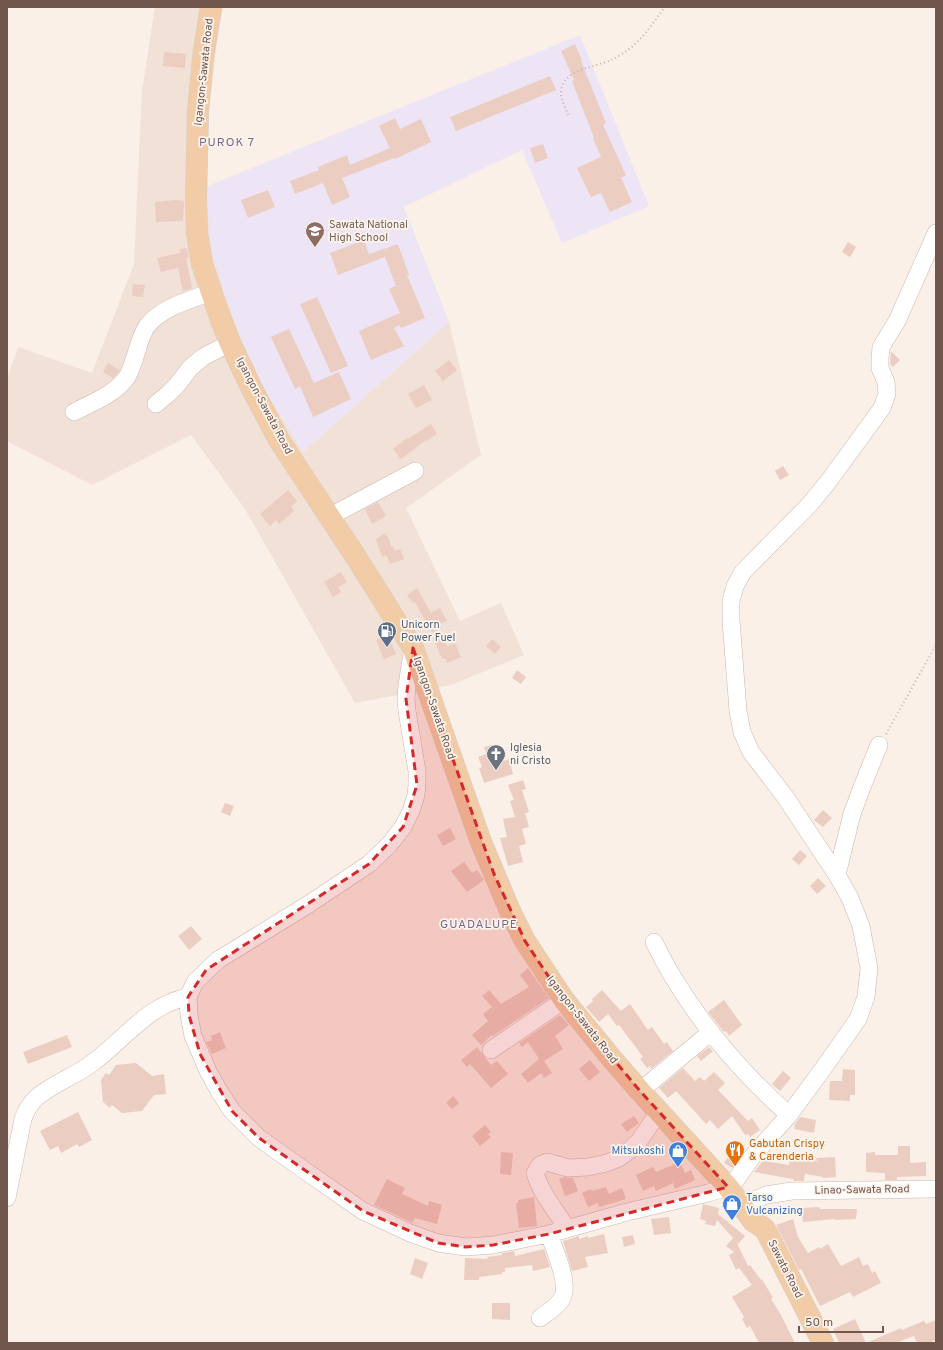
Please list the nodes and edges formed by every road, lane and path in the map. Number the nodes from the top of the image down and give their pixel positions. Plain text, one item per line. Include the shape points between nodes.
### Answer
1 (211, 7) edge
2 (666, 7) edge
3 (568, 115) dead end
4 (936, 233) edge
5 (211, 292) junction
6 (230, 343) junction
7 (156, 404) dead end
8 (74, 412) dead end
9 (415, 471) dead end
10 (330, 517) junction
11 (936, 645) edge
12 (414, 648) junction
13 (879, 745) joint
14 (837, 875) junction
15 (654, 942) dead end
16 (188, 997) junction
17 (564, 1000) junction
18 (711, 1032) junction
19 (491, 1050) dead end
20 (640, 1091) junction
21 (659, 1112) junction
22 (789, 1115) junction
23 (728, 1187) junction
24 (936, 1189) edge
25 (7, 1198) edge
26 (748, 1213) junction
27 (567, 1229) junction
28 (549, 1234) junction
29 (540, 1318) dead end
30 (809, 1343) edge
31 (822, 1343) edge

1 - 5 main road, Igangon-Sawata Road via 198,112 196,200 197,233 202,264
2 - 3 path via 645,34 629,49 611,60 579,70 563,83 561,94
4 - 14 street via 900,315 881,347 880,368 886,382 887,394 882,408 810,504 742,572 731,601 738,711 742,732 751,752 786,798
5 - 6 main road, Igangon-Sawata Road
5 - 8 street via 158,316 147,326 127,376 120,385 106,396
6 - 7 street via 203,357
6 - 10 main road, Igangon-Sawata Road via 279,440
9 - 10 street
10 - 12 main road, Igangon-Sawata Road
11 - 13 path
12 - 16 street via 406,698 417,785 411,811 403,827 369,864 218,960 195,982
12 - 17 main road, Igangon-Sawata Road via 494,874 525,940
13 - 14 street via 852,814
14 - 22 street via 861,926 869,968 866,997 858,1019
15 - 18 street via 672,977
16 - 25 street via 164,1005 107,1052 27,1106
16 - 28 street via 188,1015 193,1036 219,1092 232,1111 259,1138 363,1211 431,1241 466,1247 493,1245
17 - 19 street
17 - 20 main road, Igangon-Sawata Road
18 - 20 street
18 - 22 street via 752,1081
20 - 21 main road, Igangon-Sawata Road
21 - 23 main road, Igangon-Sawata Road
21 - 27 street via 638,1141 619,1158 588,1167 568,1168 547,1162 540,1165 535,1173 538,1182
22 - 23 street
23 - 26 main road, Igangon-Sawata Road
23 - 27 street
24 - 26 street, Linao-Sawata Road via 792,1191 766,1195
26 - 30 main road, Sawata Road via 755,1236
26 - 31 main road, Sawata Road via 765,1229
27 - 28 street
28 - 29 street via 565,1286 559,1302

